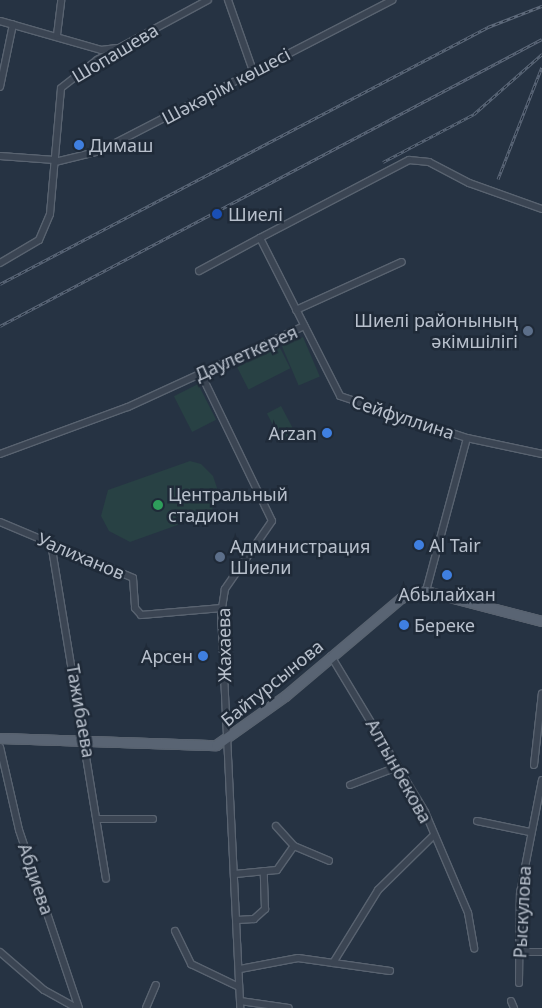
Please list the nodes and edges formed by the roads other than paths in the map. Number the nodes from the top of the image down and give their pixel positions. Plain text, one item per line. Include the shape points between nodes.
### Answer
1 (61, 0) edge
2 (208, 0) edge
3 (228, 0) edge
4 (392, 0) edge
5 (0, 21) edge
6 (13, 24) junction
7 (57, 35) junction
8 (123, 47) junction
9 (253, 70) junction
10 (0, 87) edge
11 (0, 156) edge
12 (55, 161) junction
13 (542, 209) edge
14 (260, 238) junction
15 (402, 262) dead end
16 (0, 263) edge
17 (198, 271) dead end
18 (296, 310) junction
19 (304, 326) junction
20 (201, 374) junction
21 (468, 438) junction
22 (0, 454) edge
23 (542, 454) edge
24 (0, 522) edge
25 (51, 543) junction
26 (426, 590) junction
27 (222, 608) junction
28 (542, 621) edge
29 (331, 656) junction
30 (542, 693) edge
31 (0, 738) edge
32 (227, 740) junction
33 (86, 741) junction
34 (0, 747) edge
35 (534, 765) dead end
36 (397, 767) junction
37 (541, 781) edge
38 (350, 785) dead end
39 (99, 819) junction
40 (153, 819) dead end
41 (477, 821) dead end
42 (276, 826) dead end
43 (530, 832) junction
44 (433, 836) junction
45 (294, 846) junction
46 (329, 862) dead end
47 (264, 871) junction
48 (235, 874) junction
49 (106, 879) dead end
50 (237, 920) junction
51 (175, 931) dead end
52 (474, 948) dead end
53 (0, 952) edge
54 (520, 952) junction
55 (542, 952) edge
56 (334, 963) junction
57 (240, 970) junction
58 (390, 971) dead end
59 (519, 983) dead end
60 (156, 985) dead end
61 (239, 987) junction
62 (240, 1004) edge
63 (78, 1008) edge
64 (146, 1008) edge
65 (289, 1008) edge

1 - 7 street
2 - 8 street, Шопашева
3 - 9 street
4 - 9 street, Шәкәрім көшесі
5 - 6 street
6 - 7 street
6 - 10 street
7 - 8 street via 101,50
8 - 12 street, Шопашева via 75,74 61,88
9 - 12 street, Шәкәрім көшесі via 100,151
11 - 12 street, Шәкәрім көшесі
12 - 16 street, Шопашева via 50,214 39,240
13 - 14 street via 469,183 429,162 409,160
14 - 17 street
14 - 18 street, Даулеткерея
15 - 18 street
18 - 19 street, Даулеткерея
19 - 20 street, Даулеткерея
19 - 21 street, Сейфуллина via 340,396
20 - 22 street, Даулеткерея via 128,407
20 - 27 street, Жахаева via 272,521 224,589
21 - 23 street, Сейфуллина
21 - 26 street
24 - 25 street, Уалиханов
25 - 27 street, Уалиханов via 133,578 135,608 141,615
25 - 33 street, Тажибаева
26 - 28 main road
26 - 29 main road, Байтурсынова via 401,598
27 - 32 street, Жахаева
29 - 32 main road, Байтурсынова
29 - 36 street, Алтынбекова
30 - 35 street
31 - 33 main road, Байтурсынова
32 - 33 main road, Байтурсынова via 216,745
32 - 48 street, Жахаева
33 - 39 street, Тажибаева
34 - 63 street, Абдиева via 20,830
36 - 38 street
36 - 44 street, Алтынбекова via 425,812
37 - 43 street, Рыскулова
39 - 40 street
39 - 49 street, Тажибаева
41 - 43 street
42 - 45 street
43 - 54 street, Рыскулова via 520,893
44 - 52 street, Алтынбекова via 468,913
44 - 56 street via 378,890
45 - 46 street
45 - 47 street via 277,870
47 - 48 street
47 - 50 street via 266,909 254,919
48 - 50 street, Жахаева
50 - 57 street, Жахаева
51 - 61 street via 191,964
53 - 63 street via 44,990
54 - 55 street
54 - 59 street, Рыскулова
56 - 57 street via 298,958
56 - 58 street
57 - 61 street, Жахаева
60 - 64 street
61 - 62 street, Жахаева
62 - 65 street

